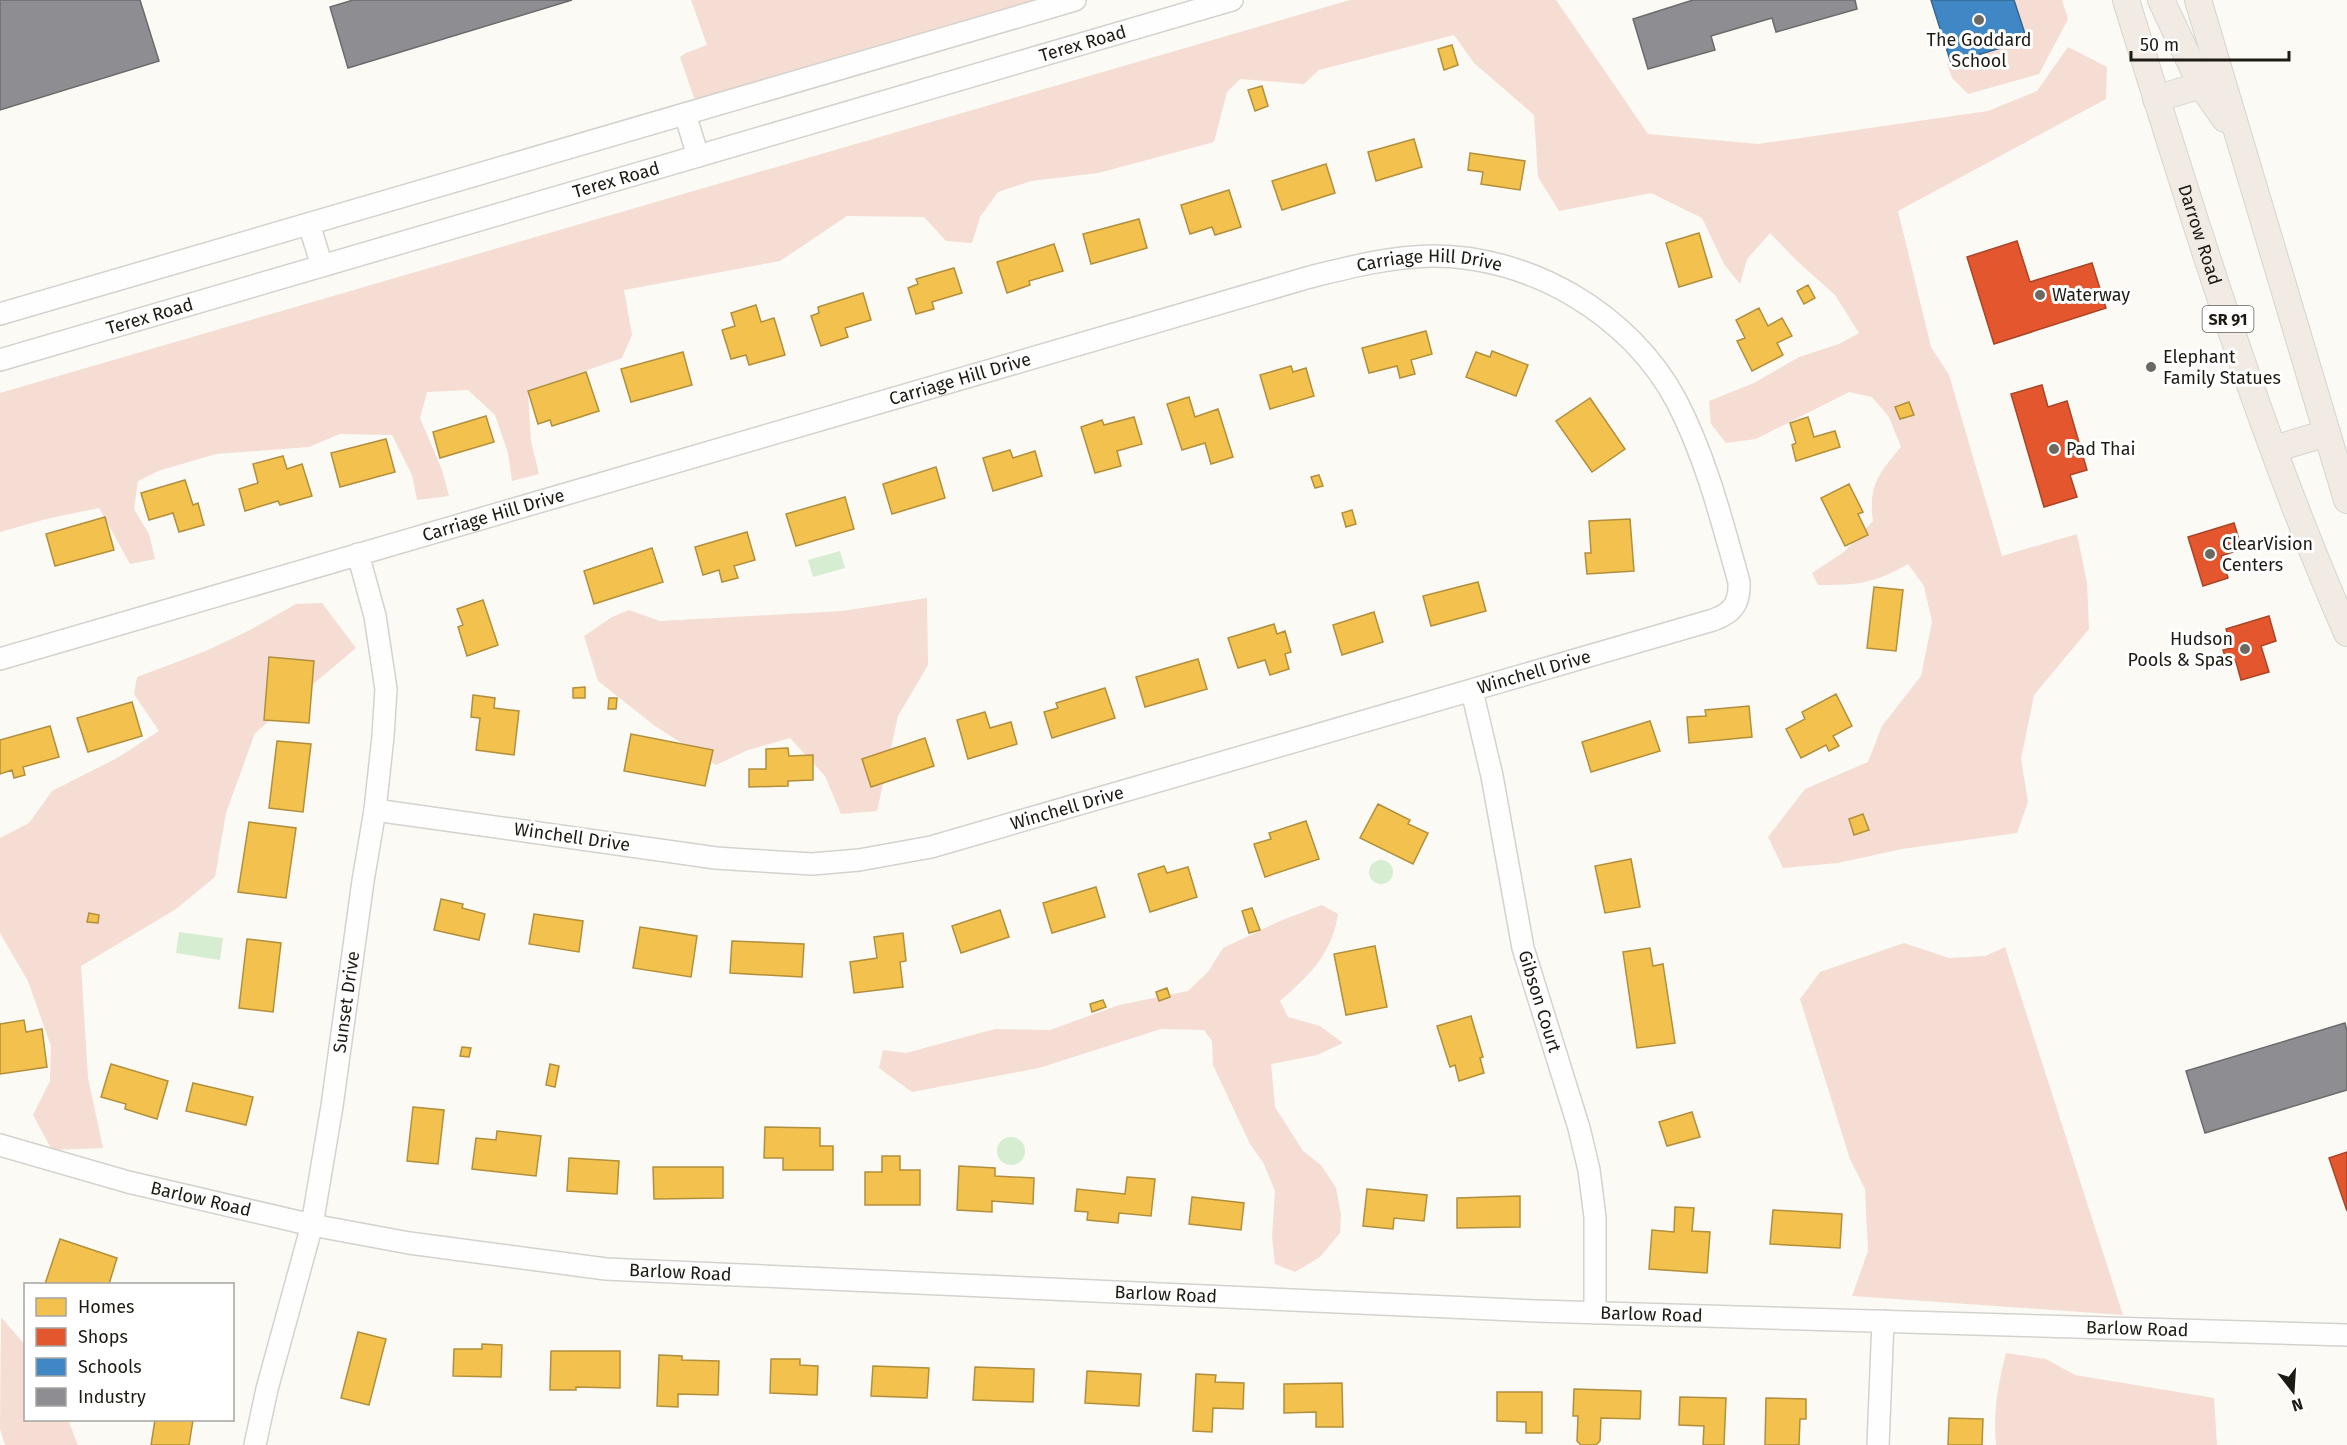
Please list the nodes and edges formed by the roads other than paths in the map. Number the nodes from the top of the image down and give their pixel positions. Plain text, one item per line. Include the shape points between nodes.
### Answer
1 (1075, 0) edge
2 (1232, 0) edge
3 (2126, 0) edge
4 (2161, 0) edge
5 (2198, 0) edge
6 (2202, 85) junction
7 (2156, 99) junction
8 (685, 114) junction
9 (2239, 139) junction
10 (698, 156) junction
11 (309, 224) junction
12 (322, 266) junction
13 (0, 314) edge
14 (0, 360) edge
15 (2327, 433) junction
16 (2274, 449) junction
17 (2347, 500) edge
18 (358, 555) junction
19 (1737, 603) joint
20 (2347, 633) edge
21 (0, 659) edge
22 (1472, 691) junction
23 (375, 810) junction
24 (0, 1144) edge
25 (312, 1226) junction
26 (1595, 1313) junction
27 (1883, 1321) junction
28 (2347, 1335) edge
29 (255, 1445) edge
30 (1878, 1445) edge

1 - 8 street
2 - 10 street, Terex Road
3 - 7 main road, Darrow Road / SR 91
4 - 6 main road
5 - 9 main road
6 - 7 main road
6 - 9 main road
7 - 16 main road, Darrow Road / SR 91
8 - 10 street
8 - 11 street
9 - 15 main road
10 - 12 street, Terex Road
11 - 12 street
11 - 13 street
12 - 14 street, Terex Road
15 - 16 main road
15 - 17 main road
16 - 20 main road, Darrow Road / SR 91
18 - 19 street, Carriage Hill Drive via 1310,277 1365,263 1432,256 1474,260 1537,276 1573,295 1640,350 1677,402 1704,465 1739,582
18 - 21 street, Carriage Hill Drive
18 - 23 street, Sunset Drive via 375,616 386,689
19 - 22 street, Winchell Drive via 1724,616 1713,620
22 - 23 street, Winchell Drive via 932,847 859,860 812,864 716,858
22 - 26 street, Gibson Court via 1492,776 1522,948 1579,1128 1588,1170 1595,1217
23 - 25 street, Sunset Drive
24 - 25 street, Barlow Road via 128,1182
25 - 26 street, Barlow Road via 606,1269
25 - 29 street, Sunset Drive
26 - 27 street, Barlow Road
27 - 28 street, Barlow Road
27 - 30 street

